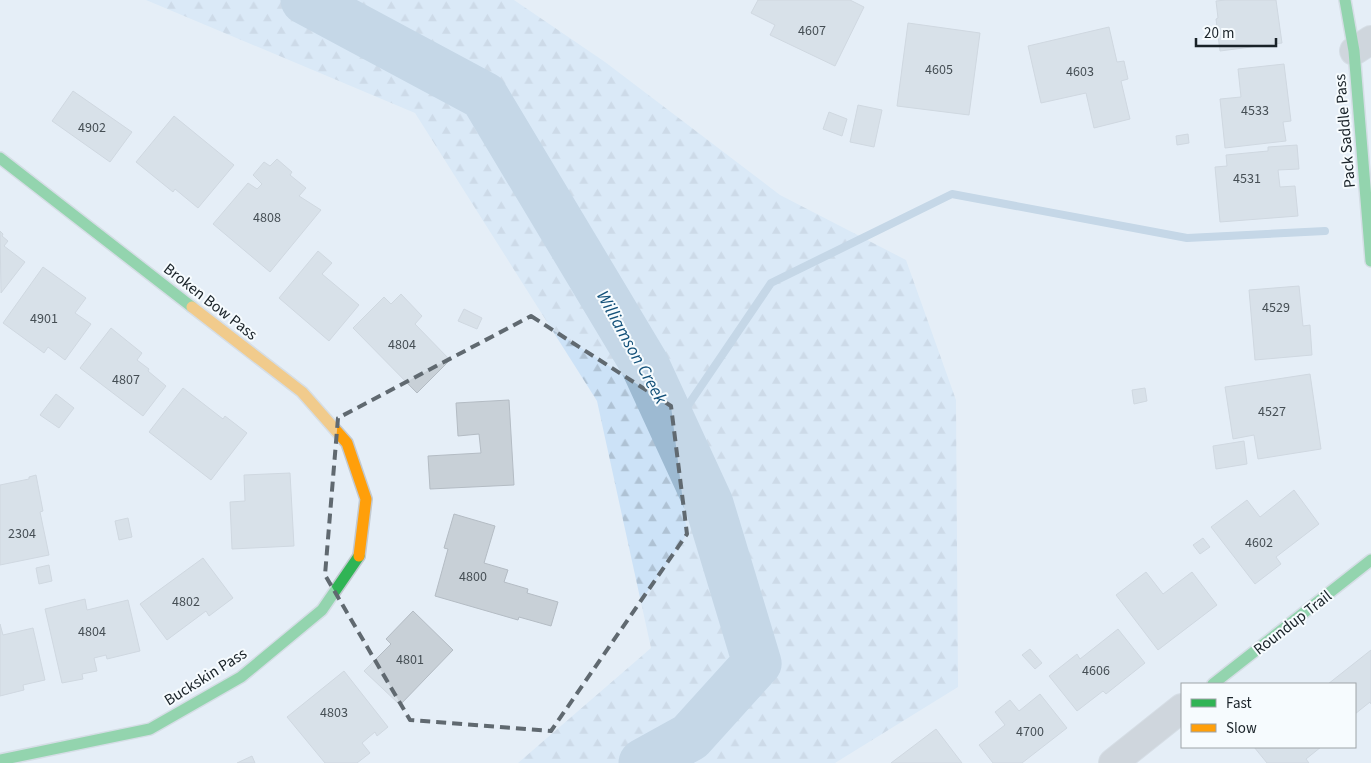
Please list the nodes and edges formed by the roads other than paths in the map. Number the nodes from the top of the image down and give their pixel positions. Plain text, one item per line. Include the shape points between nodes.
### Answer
1 (1345, 0) edge
2 (1362, 45) edge
3 (0, 158) edge
4 (1371, 260) edge
5 (366, 499) joint
6 (1371, 560) edge
7 (1214, 683) edge
8 (1181, 709) edge
9 (0, 760) edge
10 (1113, 763) edge

1 - 2 street, Pack Saddle Pass
2 - 4 street, Pack Saddle Pass
3 - 5 street, Broken Bow Pass via 302,392 347,443
5 - 9 street, Buckskin Pass via 360,555 322,610 241,677 150,730
6 - 7 street, Roundup Trail
8 - 10 street

